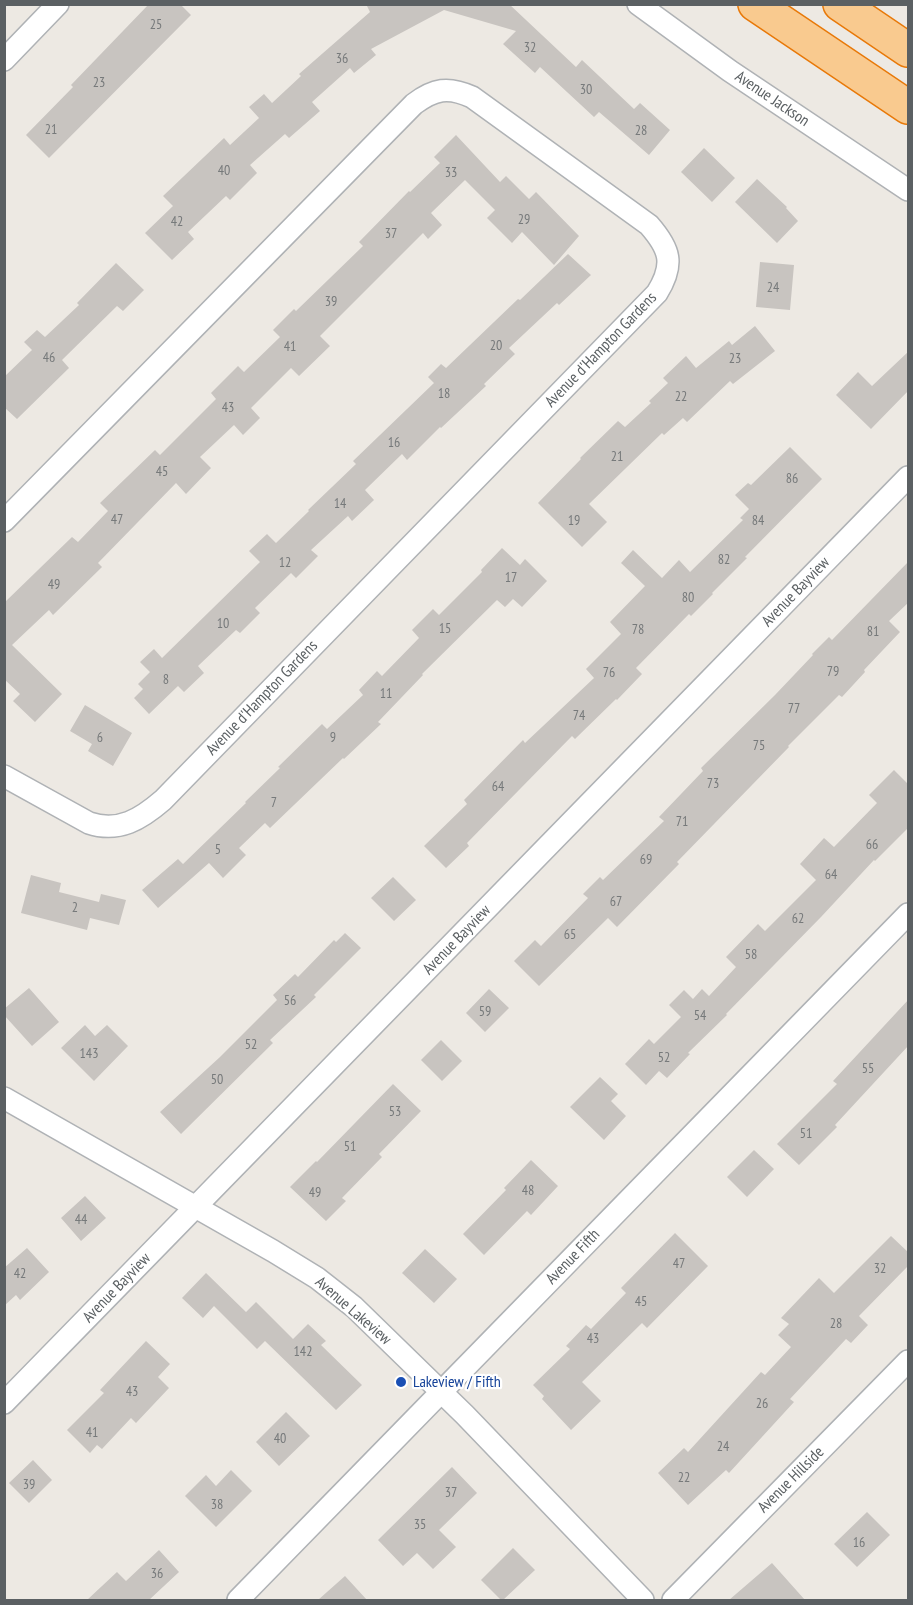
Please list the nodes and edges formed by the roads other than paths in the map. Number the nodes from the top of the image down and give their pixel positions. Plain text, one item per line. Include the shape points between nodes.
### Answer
1 (58, 4) edge
2 (638, 4) edge
3 (755, 4) edge
4 (840, 4) edge
5 (909, 50) edge
6 (4, 60) edge
7 (909, 107) edge
8 (909, 190) edge
9 (909, 477) edge
10 (4, 521) edge
11 (4, 776) edge
12 (909, 914) edge
13 (4, 1098) edge
14 (196, 1207) junction
15 (909, 1360) edge
16 (441, 1391) junction
17 (4, 1403) edge
18 (238, 1600) edge
19 (642, 1600) edge
20 (673, 1600) edge

1 - 6 street
2 - 8 street, Avenue Jackson via 730,71
3 - 7 highway
4 - 5 highway
9 - 14 street, Avenue Bayview
10 - 11 street, Avenue d'Hampton Gardens via 423,97 447,89 472,97 649,225 665,247 668,270 657,293 148,813 123,824 101,827
12 - 16 street, Avenue Fifth
13 - 14 street, Avenue Lakeview
14 - 16 street, Avenue Lakeview via 297,1264 336,1291
14 - 17 street, Avenue Bayview
15 - 20 street, Avenue Hillside
16 - 18 street, Avenue Fifth
16 - 19 street, Avenue Lakeview

